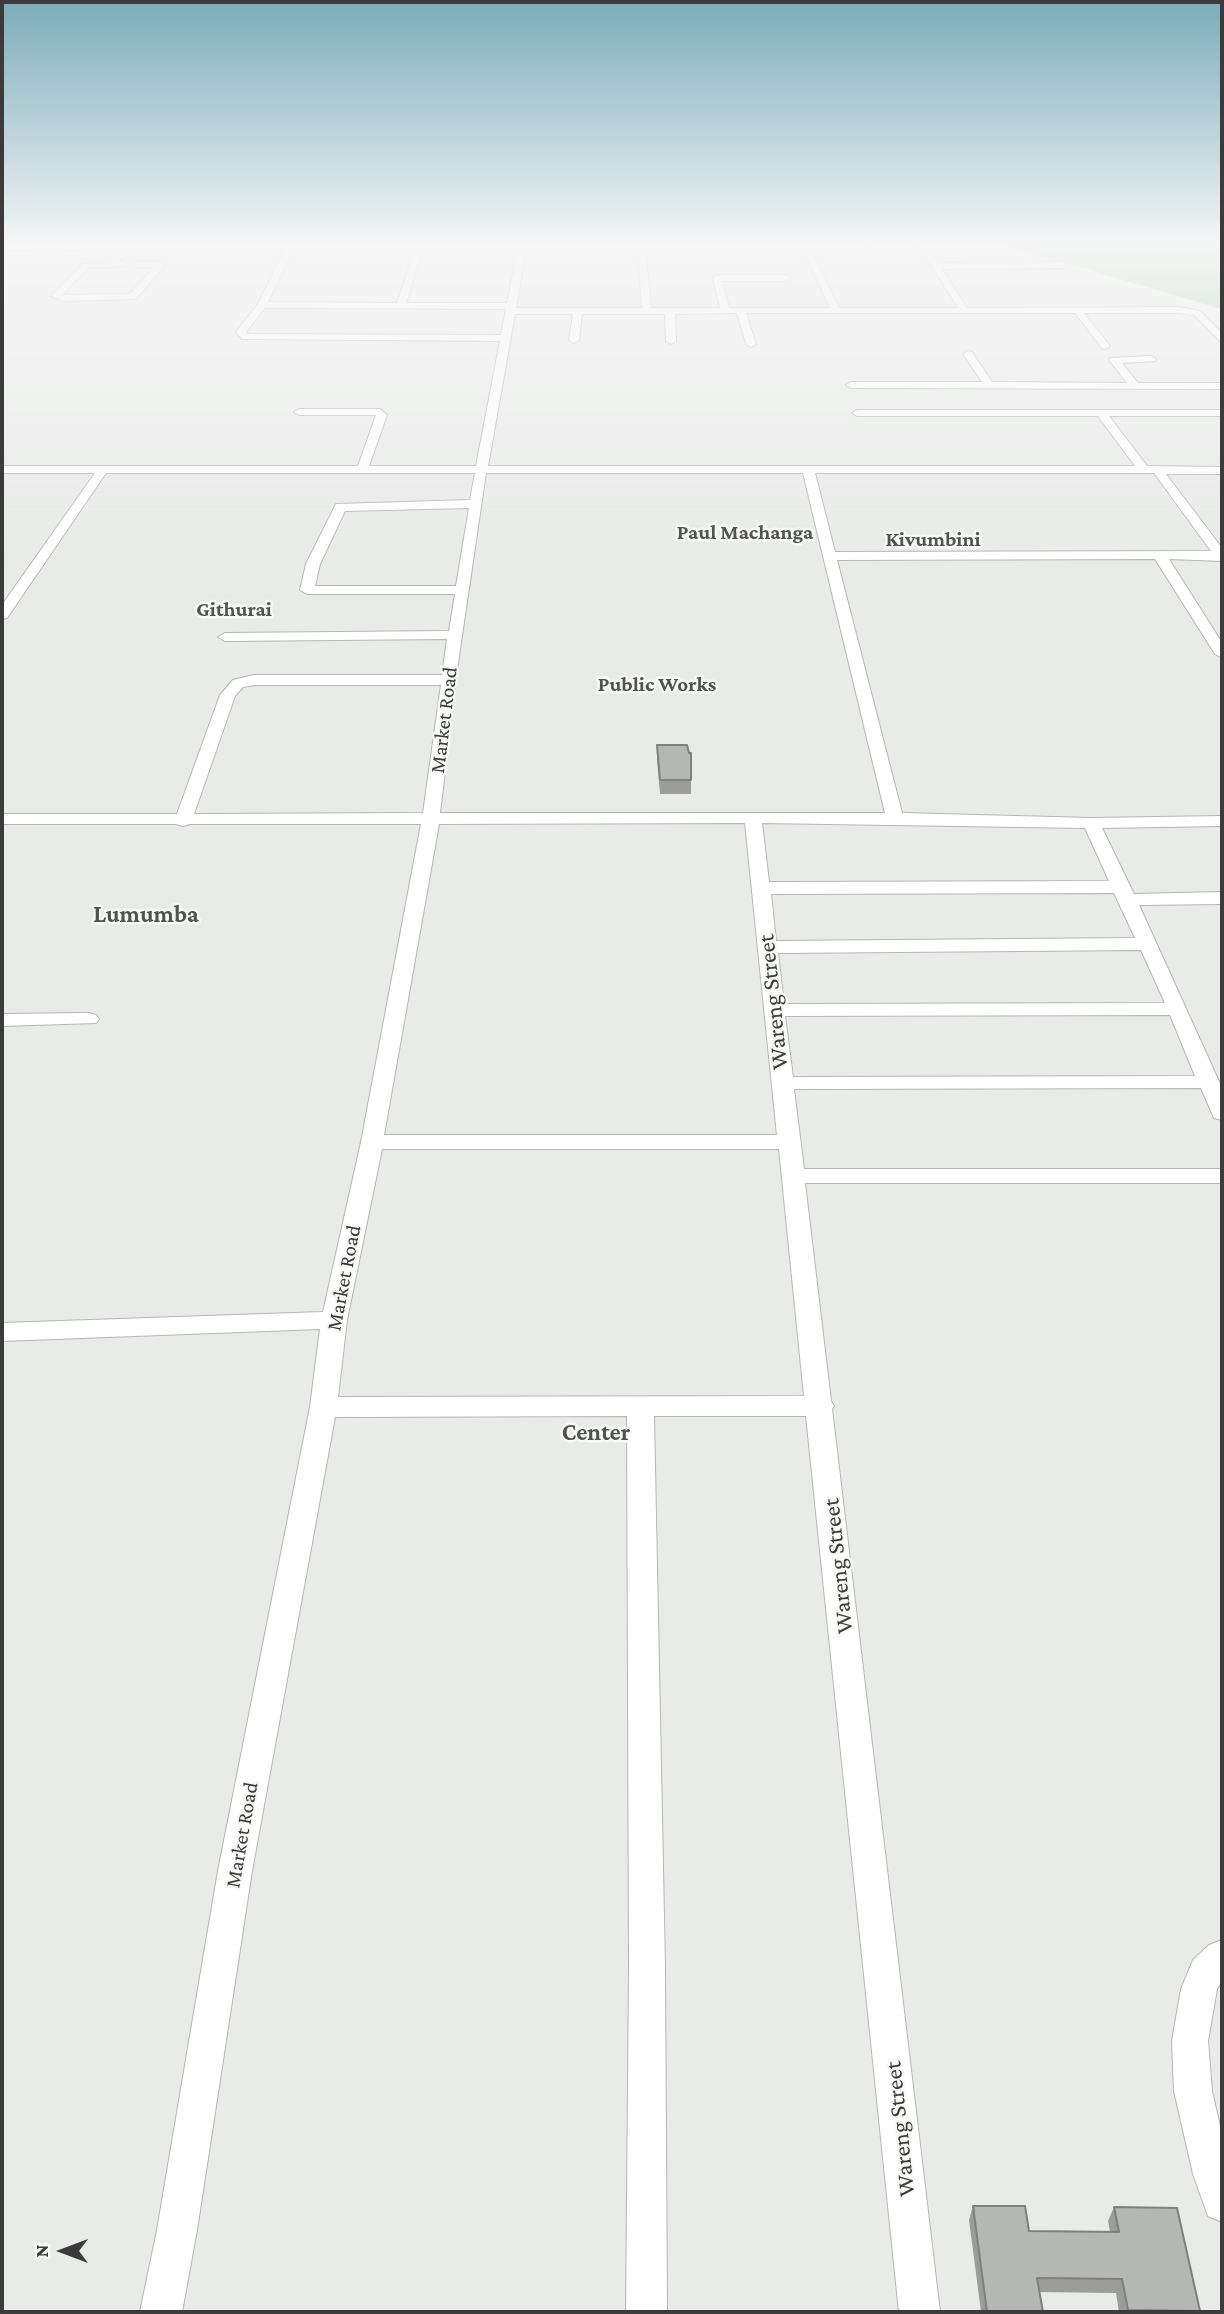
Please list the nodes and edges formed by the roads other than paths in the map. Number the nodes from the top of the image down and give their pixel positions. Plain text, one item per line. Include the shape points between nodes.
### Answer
1 (503, 351) edge
2 (968, 354) dead end
3 (1151, 359) dead end
4 (851, 386) dead end
5 (989, 386) junction
6 (1135, 386) junction
7 (1222, 386) edge
8 (299, 412) dead end
9 (857, 413) dead end
10 (1101, 413) junction
11 (1222, 413) edge
12 (103, 469) junction
13 (2, 470) edge
14 (362, 470) junction
15 (481, 470) junction
16 (807, 470) junction
17 (1143, 470) junction
18 (1157, 470) junction
19 (1222, 470) edge
20 (476, 505) junction
21 (830, 556) junction
22 (1160, 556) junction
23 (1222, 556) edge
24 (463, 590) junction
25 (2, 615) edge
26 (455, 635) junction
27 (225, 638) dead end
28 (1222, 654) edge
29 (449, 680) junction
30 (430, 818) junction
31 (895, 818) junction
32 (2, 819) edge
33 (753, 820) junction
34 (183, 821) junction
35 (1222, 821) edge
36 (1091, 823) junction
37 (761, 888) junction
38 (1126, 893) junction
39 (1222, 898) edge
40 (1149, 944) junction
41 (767, 947) junction
42 (1178, 1009) junction
43 (776, 1010) junction
44 (89, 1019) dead end
45 (2, 1020) edge
46 (1211, 1071) edge
47 (781, 1083) junction
48 (1222, 1113) edge
49 (372, 1142) junction
50 (787, 1142) junction
51 (791, 1175) junction
52 (1222, 1176) edge
53 (334, 1320) junction
54 (2, 1332) edge
55 (821, 1406) junction
56 (323, 1407) junction
57 (640, 1407) junction
58 (1222, 1957) edge
59 (1222, 2202) edge
60 (161, 2312) edge
61 (647, 2312) edge
62 (920, 2312) edge

1 - 15 street, Market Road
2 - 5 street
3 - 6 street via 1114,360
4 - 5 street
5 - 6 street
6 - 7 street
8 - 14 street via 380,412
9 - 10 street
10 - 11 street
10 - 17 street
12 - 13 street
12 - 14 street
12 - 25 street
14 - 15 street
15 - 16 street
15 - 20 street, Market Road
16 - 17 street
16 - 21 street
17 - 18 street
18 - 19 street
18 - 23 street
20 - 24 street, Market Road
20 - 24 street via 340,507 313,564 307,590
21 - 22 street
21 - 31 street
22 - 23 street
22 - 28 street
24 - 26 street, Market Road
26 - 27 street
26 - 29 street, Market Road
29 - 30 street, Market Road
29 - 34 street via 238,683 228,695
30 - 33 street
30 - 34 street
30 - 49 street, Market Road
31 - 33 street
31 - 36 street
32 - 34 street
33 - 37 street, Wareng Street
35 - 36 street
36 - 38 street
37 - 38 street
37 - 41 street, Wareng Street
38 - 39 street
38 - 40 street
40 - 41 street
40 - 42 street
41 - 43 street, Wareng Street
42 - 43 street
42 - 46 street
43 - 47 street, Wareng Street
44 - 45 street
46 - 47 street
46 - 48 street
47 - 50 street, Wareng Street
49 - 50 street
49 - 53 street, Market Road
50 - 51 street, Wareng Street
51 - 52 street
51 - 55 street, Wareng Street
53 - 54 street
53 - 56 street, Market Road
55 - 57 street
55 - 62 street, Wareng Street
56 - 57 street
56 - 60 street, Market Road via 234,1871
57 - 61 street
58 - 59 street via 1206,1972 1199,1989 1190,2041 1193,2091

